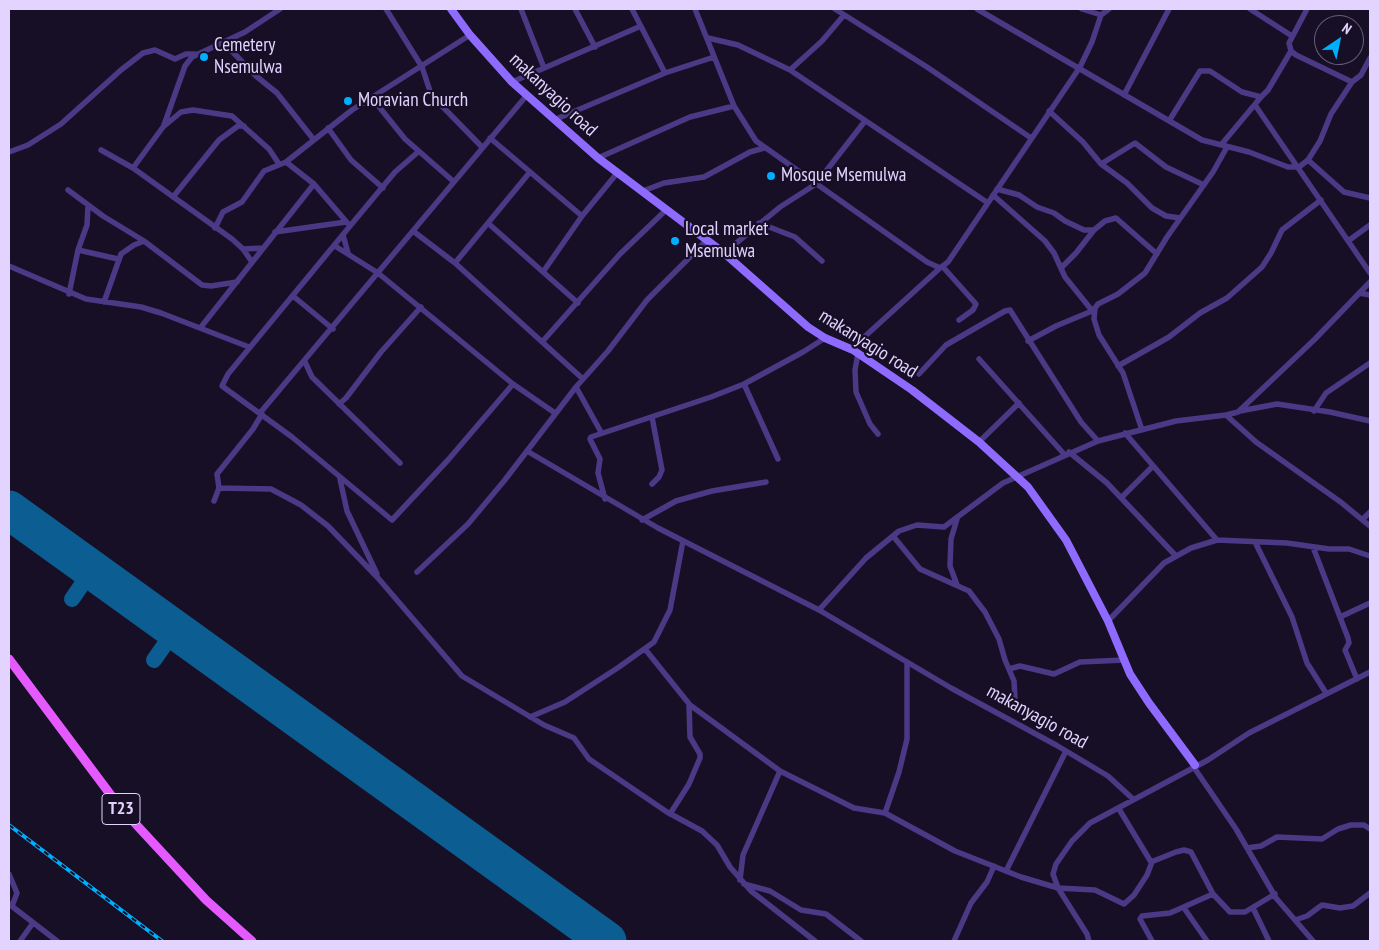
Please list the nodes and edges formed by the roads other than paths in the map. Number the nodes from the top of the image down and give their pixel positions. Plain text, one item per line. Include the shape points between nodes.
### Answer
1 (280, 9) edge
2 (386, 9) edge
3 (451, 9) edge
4 (521, 9) edge
5 (575, 9) edge
6 (632, 9) edge
7 (696, 9) edge
8 (835, 9) edge
9 (977, 9) edge
10 (1082, 9) edge
11 (1110, 9) edge
12 (1168, 9) edge
13 (1250, 9) edge
14 (1307, 9) edge
15 (844, 15) junction
16 (1101, 15) junction
17 (641, 26) junction
18 (470, 35) junction
19 (1292, 36) junction
20 (708, 38) junction
21 (223, 42) junction
22 (595, 47) junction
23 (1291, 51) junction
24 (195, 54) junction
25 (714, 57) junction
26 (1370, 63) edge
27 (1080, 67) junction
28 (422, 68) junction
29 (544, 68) junction
30 (790, 70) junction
31 (666, 73) junction
32 (512, 82) junction
33 (1352, 82) junction
34 (527, 95) junction
35 (1124, 95) junction
36 (1261, 97) junction
37 (372, 98) junction
38 (1255, 105) junction
39 (734, 106) junction
40 (1049, 111) junction
41 (554, 120) junction
42 (865, 121) junction
43 (1169, 121) junction
44 (244, 126) junction
45 (163, 127) junction
46 (328, 128) junction
47 (490, 138) junction
48 (1031, 138) junction
49 (314, 140) junction
50 (1224, 146) junction
51 (482, 147) junction
52 (764, 148) junction
53 (101, 150) dead end
54 (9, 152) edge
55 (418, 152) junction
56 (294, 156) junction
57 (598, 158) junction
58 (1308, 160) junction
59 (286, 162) junction
60 (279, 164) junction
61 (1101, 164) junction
62 (133, 168) junction
63 (1299, 168) junction
64 (296, 170) junction
65 (530, 172) junction
66 (618, 172) junction
67 (453, 181) junction
68 (314, 184) junction
69 (816, 184) junction
70 (1204, 185) junction
71 (383, 188) junction
72 (68, 190) dead end
73 (643, 190) junction
74 (995, 192) junction
75 (173, 198) junction
76 (1370, 198) edge
77 (1321, 200) junction
78 (988, 203) junction
79 (88, 205) junction
80 (666, 210) junction
81 (582, 216) junction
82 (1180, 218) junction
83 (759, 223) junction
84 (348, 224) junction
85 (489, 224) junction
86 (1370, 225) edge
87 (215, 228) junction
88 (1094, 230) junction
89 (413, 231) junction
90 (276, 232) junction
91 (342, 235) junction
92 (707, 240) junction
93 (144, 241) junction
94 (1348, 242) junction
95 (335, 246) junction
96 (263, 248) junction
97 (243, 249) junction
98 (78, 250) junction
99 (348, 253) junction
100 (724, 253) junction
101 (1156, 254) junction
102 (118, 260) junction
103 (822, 261) dead end
104 (252, 262) junction
105 (454, 264) junction
106 (9, 266) edge
107 (941, 267) junction
108 (1060, 268) junction
109 (543, 272) junction
110 (378, 273) junction
111 (1370, 273) edge
112 (237, 282) junction
113 (1370, 282) edge
114 (1359, 293) junction
115 (70, 294) junction
116 (1370, 295) edge
117 (293, 296) junction
118 (104, 302) junction
119 (578, 303) junction
120 (421, 308) junction
121 (1093, 312) junction
122 (959, 320) dead end
123 (201, 327) junction
124 (333, 329) junction
125 (825, 338) junction
126 (542, 342) junction
127 (1028, 342) junction
128 (249, 347) junction
129 (855, 351) junction
130 (979, 359) dead end
131 (305, 362) junction
132 (1370, 363) edge
133 (1118, 366) junction
134 (920, 374) dead end
135 (583, 378) junction
136 (513, 384) junction
137 (744, 384) junction
138 (576, 387) junction
139 (339, 404) junction
140 (1019, 404) junction
141 (1314, 411) junction
142 (1238, 412) junction
143 (261, 413) junction
144 (555, 413) junction
145 (1226, 415) junction
146 (652, 417) junction
147 (1370, 420) edge
148 (1142, 430) junction
149 (601, 432) junction
150 (1125, 433) junction
151 (878, 434) dead end
152 (1098, 440) junction
153 (979, 442) junction
154 (527, 451) junction
155 (1067, 453) junction
156 (778, 460) dead end
157 (400, 463) dead end
158 (1152, 466) junction
159 (1017, 476) junction
160 (340, 479) junction
161 (766, 482) dead end
162 (652, 484) dead end
163 (219, 488) junction
164 (1121, 498) junction
165 (605, 499) junction
166 (214, 501) dead end
167 (1370, 512) edge
168 (957, 519) junction
169 (1363, 519) junction
170 (642, 520) junction
171 (1370, 526) edge
172 (893, 536) junction
173 (1217, 540) junction
174 (683, 541) junction
175 (1255, 542) junction
176 (1313, 547) junction
177 (1175, 555) junction
178 (1370, 556) edge
179 (417, 572) dead end
180 (378, 578) junction
181 (957, 585) junction
182 (1370, 603) edge
183 (819, 610) junction
184 (1340, 617) junction
185 (1108, 621) junction
186 (645, 648) junction
187 (9, 659) edge
188 (1124, 660) junction
189 (907, 662) junction
190 (1009, 669) junction
191 (1370, 672) edge
192 (1357, 679) junction
193 (1326, 693) junction
194 (1015, 698) dead end
195 (689, 704) junction
196 (530, 717) junction
197 (1066, 751) junction
198 (1194, 766) junction
199 (780, 771) junction
200 (1133, 799) junction
201 (1119, 809) junction
202 (885, 813) junction
203 (670, 814) junction
204 (1370, 829) edge
205 (1247, 848) junction
206 (1152, 862) junction
207 (994, 866) junction
208 (1006, 871) junction
209 (9, 874) edge
210 (742, 882) junction
211 (1058, 888) junction
212 (1370, 893) edge
213 (1214, 894) junction
214 (1274, 894) junction
215 (10, 905) edge
216 (1184, 908) junction
217 (1253, 908) junction
218 (1295, 920) junction
219 (33, 923) junction
220 (20, 941) edge
221 (57, 941) edge
222 (252, 941) edge
223 (815, 941) edge
224 (861, 941) edge
225 (954, 941) edge
226 (1089, 941) edge
227 (1152, 941) edge
228 (1207, 941) edge
229 (1269, 941) edge
230 (1313, 941) edge

1 - 21 street via 268,19
2 - 28 street
3 - 18 street, makanyagio road
4 - 29 street
5 - 22 street
6 - 17 street
7 - 20 street
8 - 15 street
9 - 27 street
10 - 16 street
11 - 16 street
12 - 35 street
13 - 19 street
14 - 19 street
15 - 30 street via 822,41
15 - 48 street
16 - 27 street
17 - 22 street
17 - 31 street
18 - 28 street
18 - 32 street, makanyagio road
19 - 23 street via 1289,43
20 - 25 street
20 - 30 street via 738,45
21 - 24 street
21 - 49 street via 277,93
22 - 29 street
23 - 33 street
23 - 36 street
24 - 45 street via 185,66
24 - 54 street via 175,58 155,50 143,53 61,124 28,145
25 - 31 street
25 - 39 street
26 - 33 street
27 - 35 street
27 - 40 street
28 - 37 street
28 - 51 street via 430,91 439,103
29 - 32 street
30 - 42 street
31 - 41 street
32 - 34 street, makanyagio road
33 - 58 street via 1331,114
34 - 41 street, makanyagio road
34 - 47 street
35 - 43 street
36 - 38 street
36 - 43 street via 1242,92 1210,71 1200,71
37 - 46 street
37 - 55 street
38 - 50 street
38 - 63 street
39 - 52 street
39 - 57 street via 690,117
40 - 48 street
40 - 61 street via 1083,142
41 - 57 street, makanyagio road
42 - 69 street
42 - 78 street
43 - 50 street via 1202,140
44 - 45 street via 229,114 193,110 181,112
44 - 60 street via 269,149
44 - 75 street via 238,126 219,140
45 - 62 street
46 - 49 street
46 - 71 street via 351,160
47 - 51 street
47 - 65 street
48 - 74 street
49 - 56 street
50 - 63 street
50 - 70 street
51 - 67 street
52 - 69 street
52 - 73 street via 704,177
53 - 62 street
55 - 67 street
55 - 71 street via 395,172
56 - 59 street
56 - 64 street
57 - 66 street, makanyagio road
58 - 63 street
58 - 76 street via 1344,192
59 - 60 street
59 - 64 street
60 - 87 street via 261,174 242,202 224,211
61 - 70 street via 1135,143 1166,167
61 - 82 street via 1127,183 1152,208 1166,216
62 - 75 street
63 - 77 street
64 - 68 street
65 - 81 street
65 - 85 street
66 - 73 street, makanyagio road
66 - 81 street
67 - 89 street
68 - 84 street
68 - 90 street
69 - 83 street
69 - 107 street
70 - 82 street
71 - 84 street
72 - 79 street
73 - 80 street, makanyagio road
74 - 78 street
74 - 88 street via 1018,195 1074,226
74 - 108 street via 1045,241
75 - 87 street
77 - 94 street
77 - 133 street via 1282,230 1262,266 1227,298
78 - 107 street via 948,262
79 - 93 street
79 - 98 street via 87,225
80 - 92 street, makanyagio road
80 - 119 street via 620,254
81 - 109 street
82 - 101 street
83 - 100 street
83 - 103 street via 795,237
84 - 90 street
84 - 91 street
85 - 105 street
85 - 109 street
86 - 94 street
87 - 97 street
88 - 101 street via 1105,221 1116,218
88 - 108 street via 1076,254
89 - 105 street
89 - 110 street
90 - 96 street
91 - 95 street
91 - 99 street
92 - 100 street, makanyagio road
92 - 135 street via 647,300
93 - 102 street via 128,248
93 - 112 street via 202,285
94 - 111 street
95 - 99 street
95 - 117 street
96 - 97 street
96 - 104 street
97 - 104 street
98 - 102 street
98 - 115 street
99 - 110 street
100 - 125 street, makanyagio road via 808,327
101 - 121 street via 1145,273 1118,294 1098,304
102 - 118 street
104 - 112 street
105 - 126 street
106 - 115 street
107 - 122 street via 976,304
107 - 129 street
108 - 121 street
109 - 119 street
110 - 120 street
110 - 124 street
112 - 123 street
113 - 114 street
114 - 116 street
114 - 142 street
115 - 118 street
117 - 124 street
117 - 128 street
118 - 123 street via 141,307
119 - 126 street
120 - 136 street
120 - 139 street
121 - 127 street via 1056,326
121 - 133 street via 1099,334
123 - 128 street
124 - 131 street
125 - 129 street, makanyagio road
125 - 137 street
126 - 135 street
127 - 134 street via 1012,312 1005,311 946,345
127 - 152 street via 1081,422
128 - 143 street via 222,386
129 - 151 street via 856,392
129 - 153 street, makanyagio road
130 - 140 street
131 - 139 street via 310,374
131 - 143 street
132 - 141 street via 1330,389
133 - 148 street
135 - 138 street
136 - 144 street
136 - 160 street via 392,520
137 - 146 street
137 - 156 street
138 - 144 street
138 - 149 street
139 - 157 street
140 - 153 street
140 - 155 street
141 - 142 street via 1277,404
141 - 147 street
142 - 145 street
143 - 160 street
143 - 163 street via 253,429 217,474
144 - 154 street
145 - 148 street via 1176,421
145 - 169 street via 1277,458
146 - 149 street
146 - 162 street via 662,467 659,478
148 - 150 street
149 - 165 street via 590,439 600,459 598,473
150 - 152 street
150 - 158 street
152 - 155 street
153 - 159 street, makanyagio road
154 - 165 street, makanyagio road
154 - 179 street via 468,524
155 - 159 street
155 - 164 street via 1096,473
158 - 164 street
158 - 173 street
159 - 168 street via 987,493
159 - 185 street, makanyagio road via 1066,540
160 - 180 street via 347,510
161 - 170 street via 676,501
163 - 166 street
163 - 180 street via 271,488 286,494 328,526
164 - 177 street
165 - 170 street, makanyagio road
167 - 169 street
168 - 172 street via 944,527 917,525
168 - 181 street via 951,539 950,566
169 - 171 street
170 - 174 street, makanyagio road
172 - 181 street via 920,569
172 - 183 street via 866,558
173 - 175 street
173 - 177 street
174 - 183 street, makanyagio road
174 - 186 street via 670,610 659,634
175 - 176 street via 1287,542
175 - 193 street via 1292,617 1307,663
176 - 178 street via 1354,550
176 - 184 street
177 - 185 street
180 - 196 street via 458,672
181 - 190 street via 969,591 984,612 999,639
182 - 184 street
183 - 189 street, makanyagio road
184 - 192 street via 1349,642 1346,654
185 - 188 street, makanyagio road
186 - 195 street
186 - 196 street via 565,702
187 - 222 main road, T23 via 118,806 206,900
188 - 190 street via 1080,662 1054,674 1020,666
188 - 198 street, makanyagio road via 1149,703
189 - 197 street, makanyagio road
189 - 202 street via 907,739
190 - 194 street
191 - 192 street
192 - 193 street
193 - 198 street
195 - 199 street
195 - 203 street via 690,737 700,758 690,784
196 - 203 street via 574,738 586,756
197 - 200 street, makanyagio road via 1108,776
197 - 208 street
198 - 200 street
198 - 205 street
199 - 202 street via 854,808
199 - 210 street via 743,855
200 - 201 street
201 - 206 street
201 - 211 street via 1097,818 1072,841 1053,869
202 - 207 street via 955,851
203 - 210 street via 708,835
204 - 205 street via 1364,825 1351,825 1322,839 1277,837 1261,846
205 - 214 street
206 - 211 street via 1134,895 1124,904 1088,888
206 - 213 street via 1176,852 1191,852
207 - 208 street
207 - 225 street via 987,882 971,903
208 - 211 street
209 - 215 street via 17,893
210 - 223 street
210 - 224 street via 770,891 801,910 826,914
211 - 226 street
212 - 218 street via 1353,906 1322,905
213 - 216 street
213 - 217 street via 1230,912 1240,913
214 - 217 street
214 - 218 street
215 - 219 street
216 - 227 street via 1142,916 1140,919
216 - 228 street
217 - 229 street
218 - 230 street
219 - 220 street
219 - 221 street

